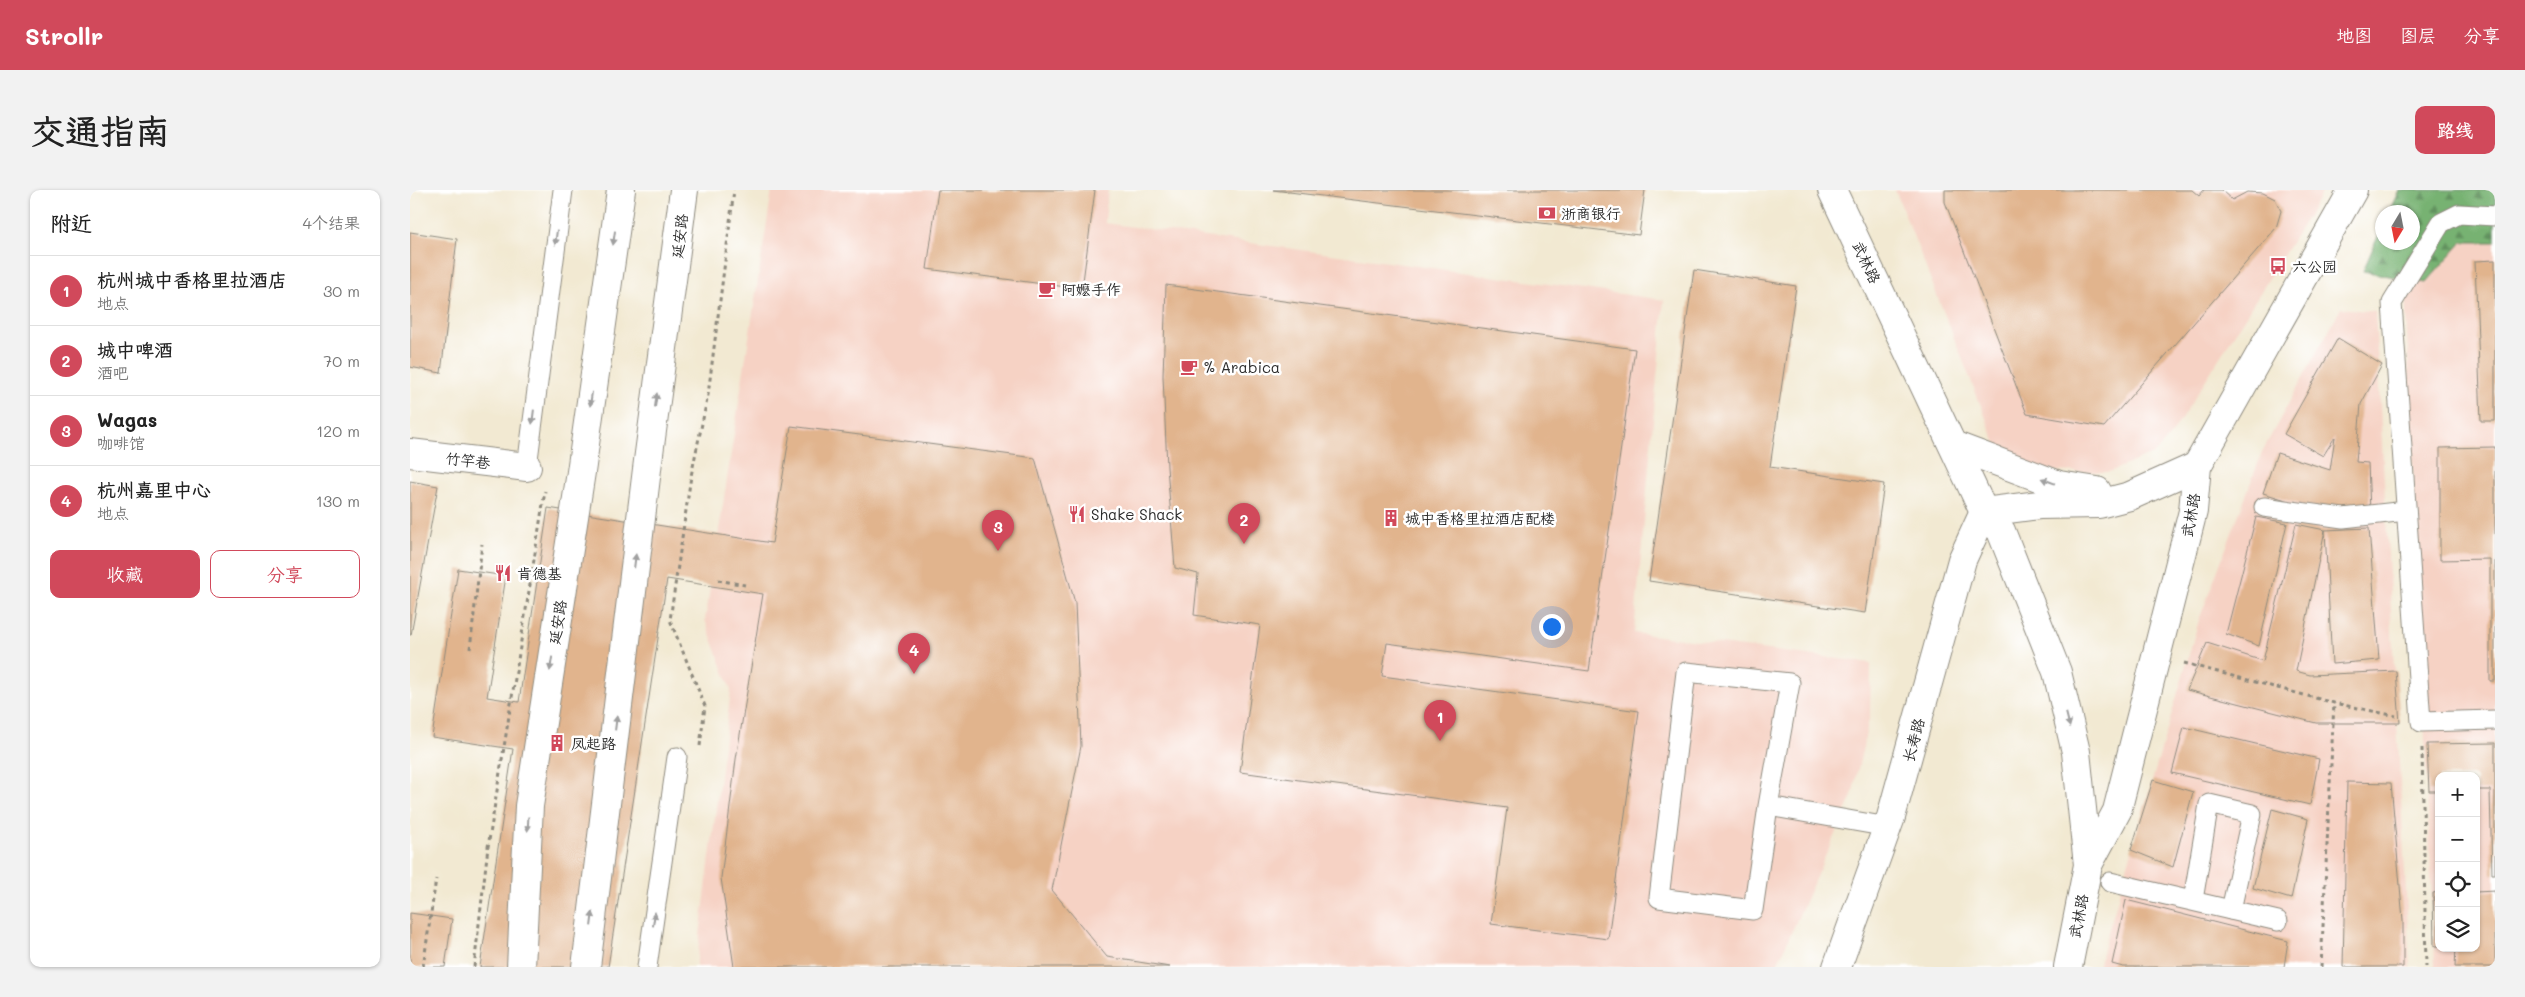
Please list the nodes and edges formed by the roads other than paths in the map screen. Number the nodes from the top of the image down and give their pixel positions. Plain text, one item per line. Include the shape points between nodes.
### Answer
1 (563, 190) edge
2 (621, 190) edge
3 (684, 190) edge
4 (1832, 190) edge
5 (2353, 190) edge
6 (2495, 216) edge
7 (1953, 445) junction
8 (410, 453) edge
9 (2197, 466) junction
10 (527, 467) joint
11 (2130, 496) junction
12 (2264, 507) dead end
13 (2406, 511) junction
14 (1984, 512) junction
15 (2495, 720) edge
16 (677, 757) dead end
17 (1768, 806) junction
18 (1888, 827) junction
19 (2088, 865) junction
20 (2110, 882) dead end
21 (2192, 900) junction
22 (2231, 910) junction
23 (2278, 921) dead end
24 (521, 967) edge
25 (586, 967) edge
26 (647, 967) edge
27 (1837, 967) edge
28 (2068, 967) edge

1 -> 10 lane
2 -> 24 street, 延安路 via 529,806
25 -> 3 street, 延安路
4 - 7 street, 武林路
5 - 9 street, 武林路
6 - 13 lane via 2459,214 2441,223 2392,303
11 -> 7 street via 2058,485
7 - 14 street, 武林路
8 - 10 street, 竹竿巷
9 - 11 street
9 - 19 street, 武林路 via 2193,511 2117,811
11 - 14 street via 2099,504 2039,505
12 - 13 lane via 2343,518
13 - 15 lane via 2421,722
14 - 18 street, 长寿路 via 1962,560
14 -> 19 street, 武林路 via 2001,531 2056,672 2076,752
26 -> 16 lane
17 - 17 lane via 1753,910 1659,898 1686,672 1790,683
17 - 18 lane
18 - 27 street, 长寿路
19 - 28 street, 武林路
20 - 21 lane
21 - 22 lane
21 - 22 lane via 2210,804 2252,814
22 - 23 lane

